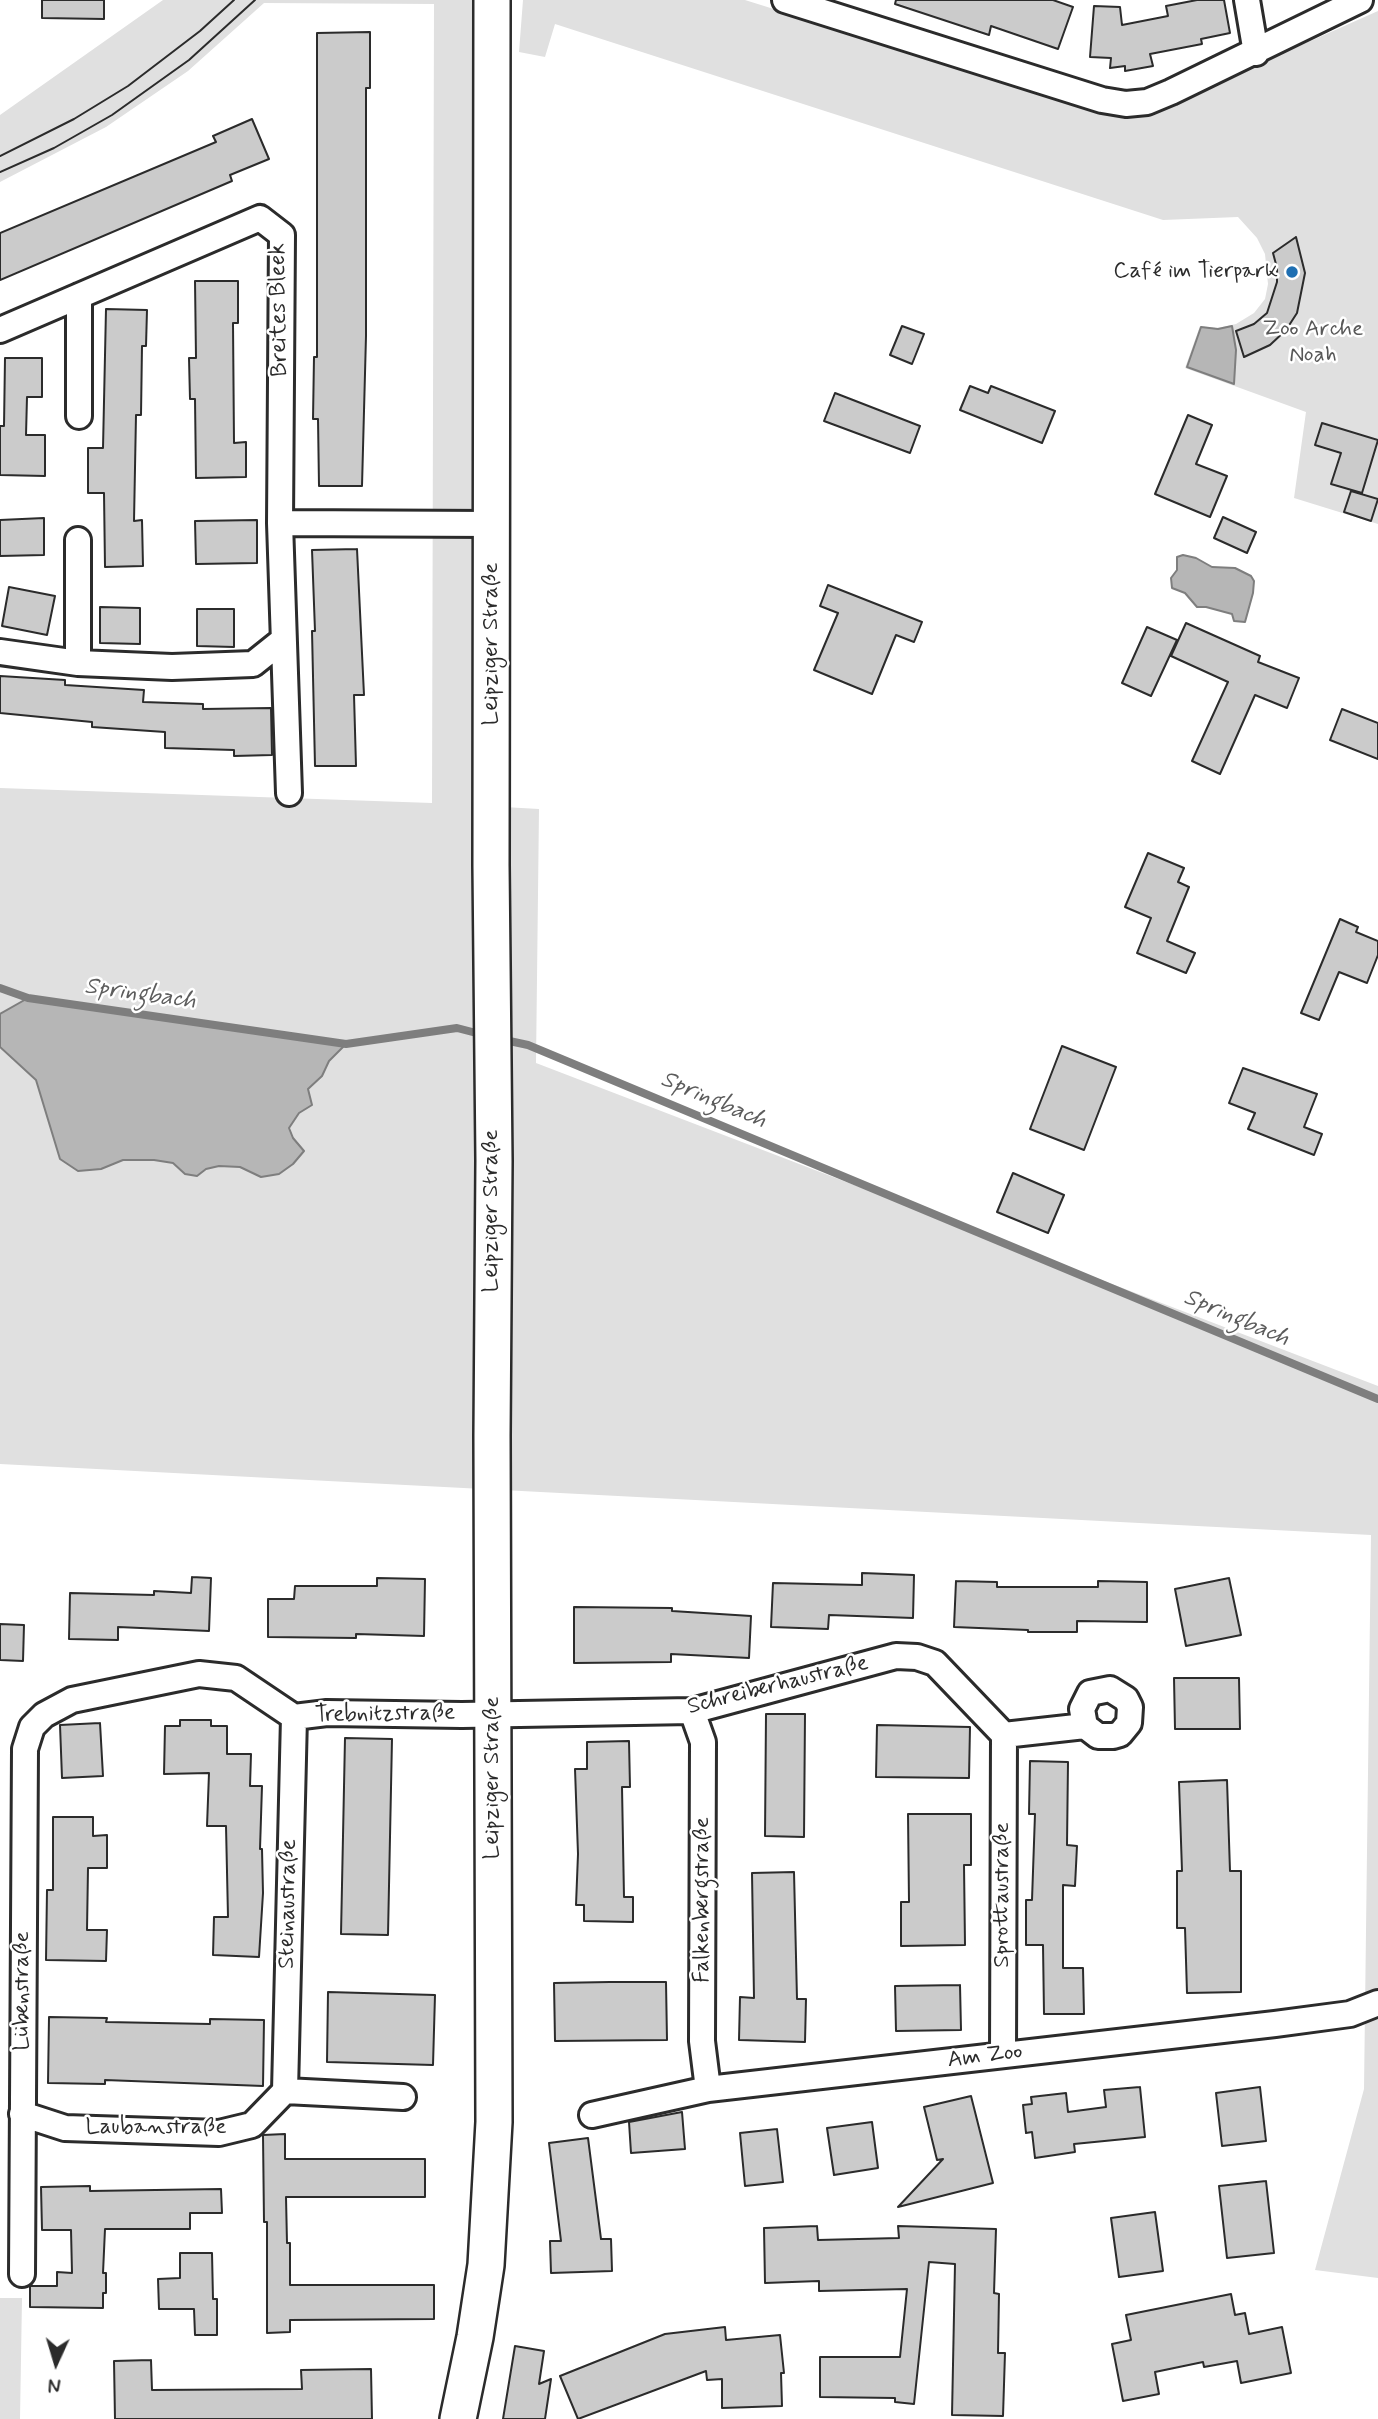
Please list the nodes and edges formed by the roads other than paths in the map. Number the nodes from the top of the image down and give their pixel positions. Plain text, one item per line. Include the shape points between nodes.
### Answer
1 (492, 0) edge
2 (785, 0) edge
3 (1247, 0) edge
4 (1360, 0) edge
5 (1256, 53) junction
6 (79, 296) junction
7 (0, 330) edge
8 (79, 416) dead end
9 (280, 523) junction
10 (492, 524) junction
11 (78, 540) dead end
12 (283, 640) junction
13 (0, 652) edge
14 (78, 663) junction
15 (289, 793) dead end
16 (692, 1711) junction
17 (493, 1714) junction
18 (44, 1715) joint
19 (293, 1717) junction
20 (1085, 1726) dead end
21 (1004, 1735) junction
22 (1378, 2003) edge
23 (1003, 2054) junction
24 (708, 2089) junction
25 (285, 2091) junction
26 (404, 2097) dead end
27 (22, 2114) junction
28 (592, 2115) dead end
29 (22, 2274) dead end
30 (457, 2419) edge

1 - 10 street, Leipziger Straße
2 - 5 street via 1126,104 1147,102
3 - 5 street
4 - 5 street
6 - 7 street, Breites Bleek
6 - 8 street
6 - 9 street, Breites Bleek via 260,218 282,235
9 - 10 street
9 - 12 street, Breites Bleek
10 - 17 street, Leipziger Straße
11 - 14 street
12 - 14 street via 253,664
12 - 15 street, Breites Bleek
13 - 14 street
16 - 17 street, Schreiberhaustraße
16 - 21 street, Schreiberhaustraße via 896,1656 916,1657 935,1663
16 - 24 street, Falkenbergstraße via 703,1742 702,2040
17 - 19 street, Trebnitzstraße
17 - 30 street, Leipziger Straße via 491,2194 486,2265
18 - 19 street, Trebnitzstraße via 72,1700 199,1674 236,1678
18 - 27 street, Lübenstraße via 32,1727 25,1749
19 - 25 street, Steinaustraße
20 - 21 street
21 - 23 street, Sprottaustraße
22 - 23 street, Am Zoo via 1350,2014
23 - 24 street, Am Zoo
24 - 28 street, Am Zoo
25 - 26 street
25 - 27 street, Laubanstraße via 252,2125 219,2133 65,2128
27 - 29 street, Lübenstraße

